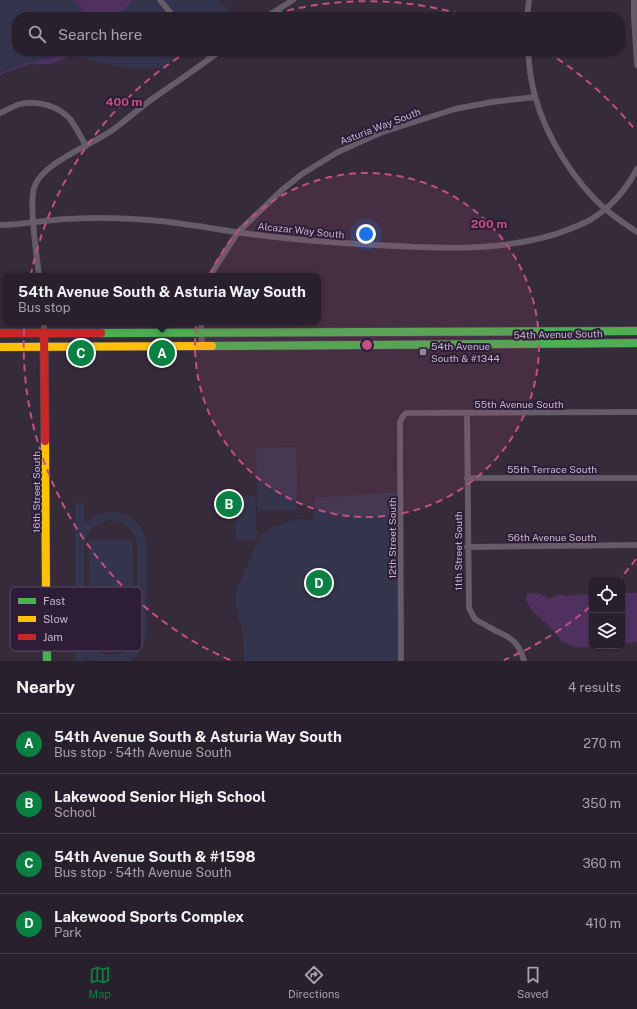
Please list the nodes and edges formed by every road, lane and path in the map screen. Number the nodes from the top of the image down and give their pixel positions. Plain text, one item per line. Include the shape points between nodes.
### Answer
1 (160, 0) edge
2 (293, 0) edge
3 (529, 0) edge
4 (634, 0) edge
5 (170, 12) edge
6 (274, 12) edge
7 (528, 12) edge
8 (214, 56) edge
9 (529, 56) edge
10 (211, 58) joint
11 (637, 65) edge
12 (535, 97) junction
13 (0, 113) edge
14 (86, 146) junction
15 (637, 169) edge
16 (605, 209) junction
17 (34, 222) junction
18 (0, 225) edge
19 (238, 232) junction
20 (637, 232) edge
21 (39, 273) edge
22 (212, 273) edge
23 (44, 325) edge
24 (201, 325) edge
25 (398, 331) junction
26 (637, 331) edge
27 (44, 332) junction
28 (201, 332) junction
29 (0, 333) edge
30 (637, 343) edge
31 (202, 346) junction
32 (398, 346) junction
33 (0, 347) edge
34 (45, 347) junction
35 (637, 412) edge
36 (467, 414) junction
37 (402, 416) joint
38 (467, 478) junction
39 (637, 478) edge
40 (637, 545) edge
41 (467, 547) junction
42 (47, 587) edge
43 (47, 651) edge
44 (47, 661) edge
45 (401, 661) edge
46 (524, 661) edge

1 - 5 street
2 - 6 street
3 - 7 street
4 - 11 street
8 - 10 street
9 - 12 street
10 - 14 street via 113,130
12 - 16 street via 548,131 570,169
12 - 19 street, Asturia Way South via 455,109 356,143 302,174
13 - 14 street via 20,104 44,104 53,107 70,120
14 - 17 street via 54,164 40,177 33,196
15 - 16 street, Alcazar Way South via 621,194
16 - 19 street, Alcazar Way South via 569,229 540,238 472,248 351,244
16 - 20 street
17 - 18 street, Alcazar Way South
17 - 19 street, Alcazar Way South via 123,218
17 - 21 street
19 - 22 street, Asturia Way South
23 - 27 street, 16th Street South
24 - 28 street
25 - 26 main road, 54th Avenue South
25 - 28 main road, 54th Avenue South
25 - 32 street
27 - 28 main road, 54th Avenue South
27 - 29 main road, 54th Avenue South
27 - 34 main road, 16th Street South
28 - 31 street
30 - 32 main road, 54th Avenue South
31 - 32 main road, 54th Avenue South
31 - 34 main road, 54th Avenue South
33 - 34 main road, 54th Avenue South
34 - 42 main road, 16th Street South
35 - 36 street, 55th Avenue South
36 - 37 street, 55th Avenue South via 406,413
36 - 38 street, 11th Street South
37 - 45 street, 12th Street South
38 - 39 street, 55th Terrace South
38 - 41 street, 11th Street South
40 - 41 street, 56th Avenue South
41 - 46 street, 11th Street South via 468,608 476,619 514,641 521,649
43 - 44 main road, 16th Street South

